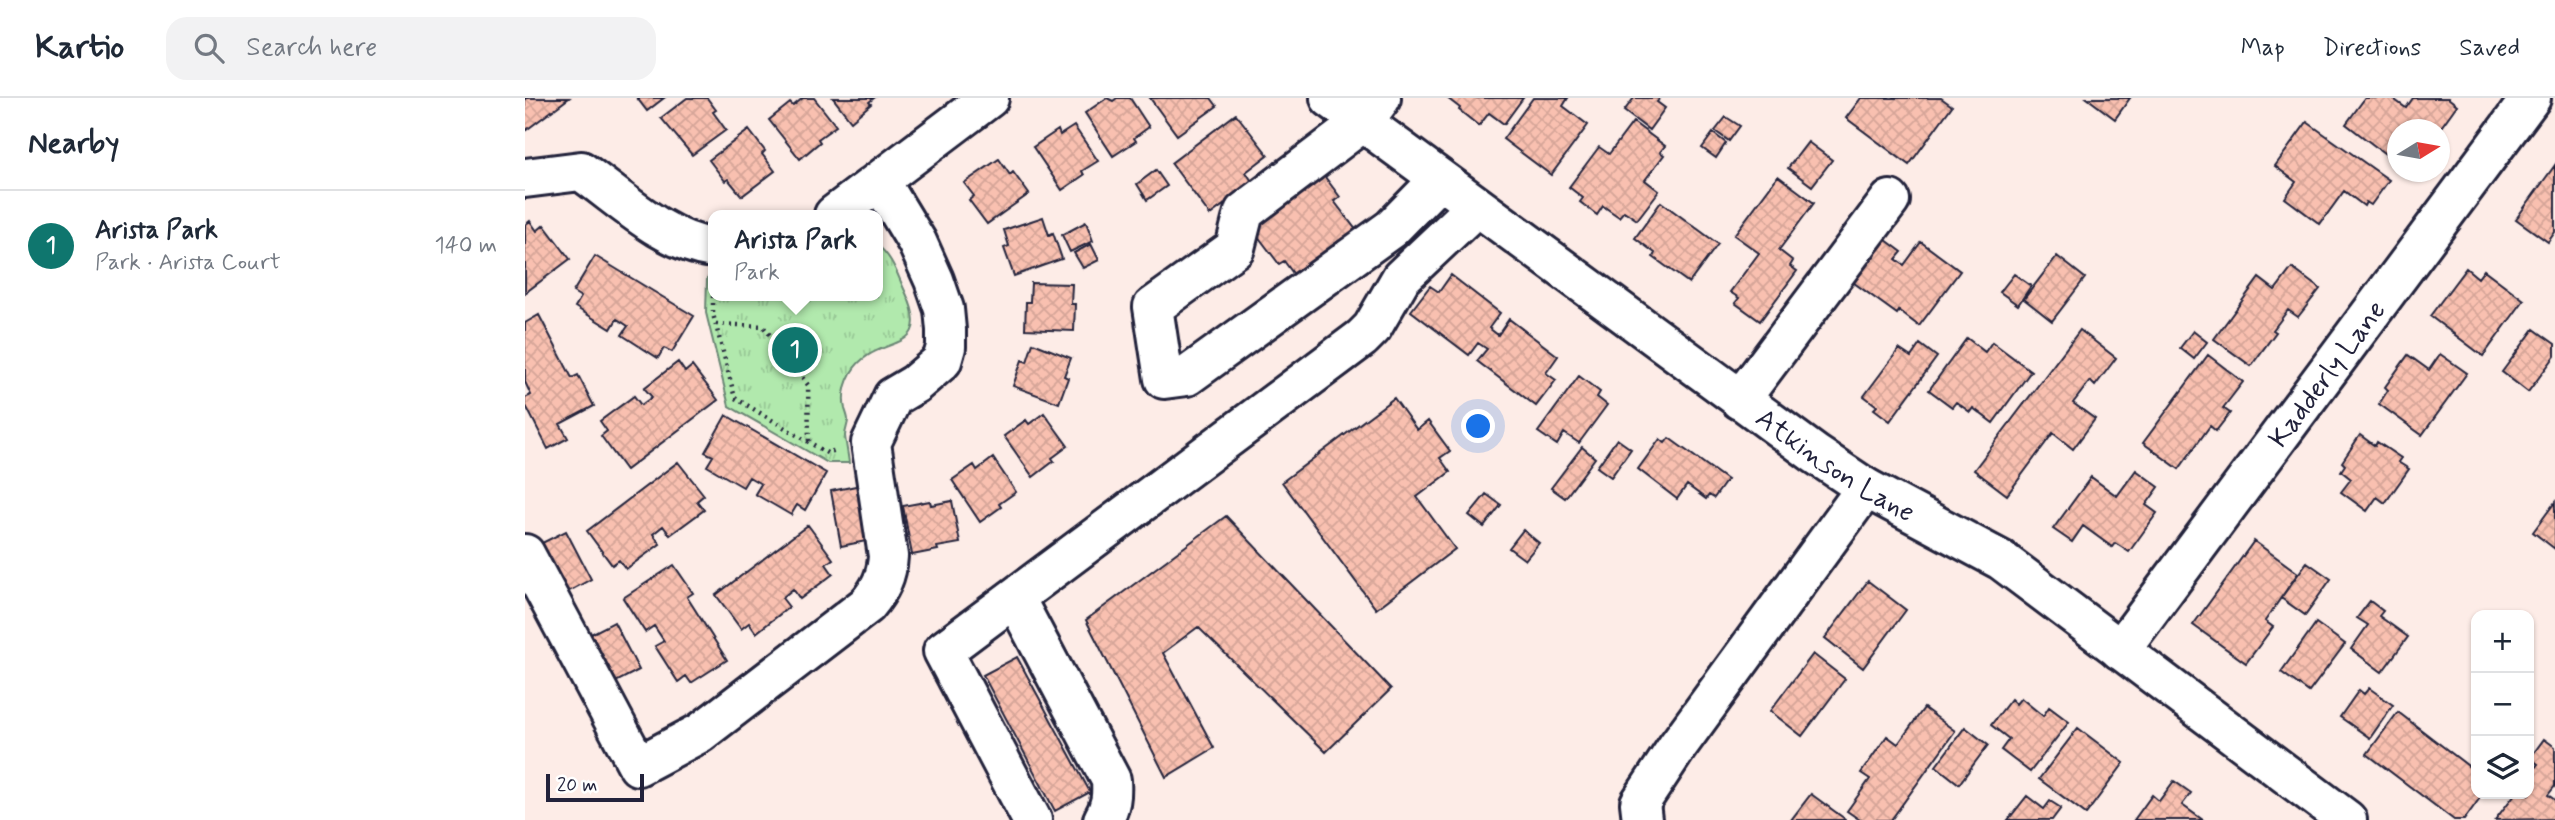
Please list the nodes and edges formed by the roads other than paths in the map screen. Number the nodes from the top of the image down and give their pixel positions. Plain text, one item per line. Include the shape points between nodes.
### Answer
1 (989, 98) edge
2 (1330, 98) edge
3 (2531, 98) edge
4 (1372, 110) edge
5 (525, 178) edge
6 (1439, 180) junction
7 (880, 181) junction
8 (1890, 200) dead end
9 (1476, 207) junction
10 (841, 210) edge
11 (708, 247) edge
12 (1740, 400) junction
13 (1866, 488) junction
14 (525, 554) edge
15 (1015, 598) junction
16 (2120, 650) junction
17 (1032, 820) edge
18 (1103, 820) edge
19 (1642, 820) edge
20 (2347, 820) edge

1 - 7 street
2 - 4 street, Atkinson Lane
3 - 16 street, Kadderly Lane
4 - 6 street, Atkinson Lane
4 - 6 street via 1244,212 1235,248 1153,307 1164,379 1187,376 1198,369 1392,228
5 - 11 street via 581,171 670,234
6 - 9 street, Atkinson Lane
7 - 10 street
7 - 14 street via 934,280 944,309 946,347 941,361 893,397 871,443 888,556 887,571 867,605 700,733 638,766
8 - 12 street
9 - 12 street, Atkinson Lane
9 - 15 street via 1401,278 1362,338
12 - 13 street, Atkinson Lane
13 - 16 street, Atkinson Lane via 2001,560
13 - 19 street via 1677,747 1640,803
15 - 17 street via 943,651
15 - 18 street via 1111,780 1112,795
16 - 20 street, Atkinson Lane

